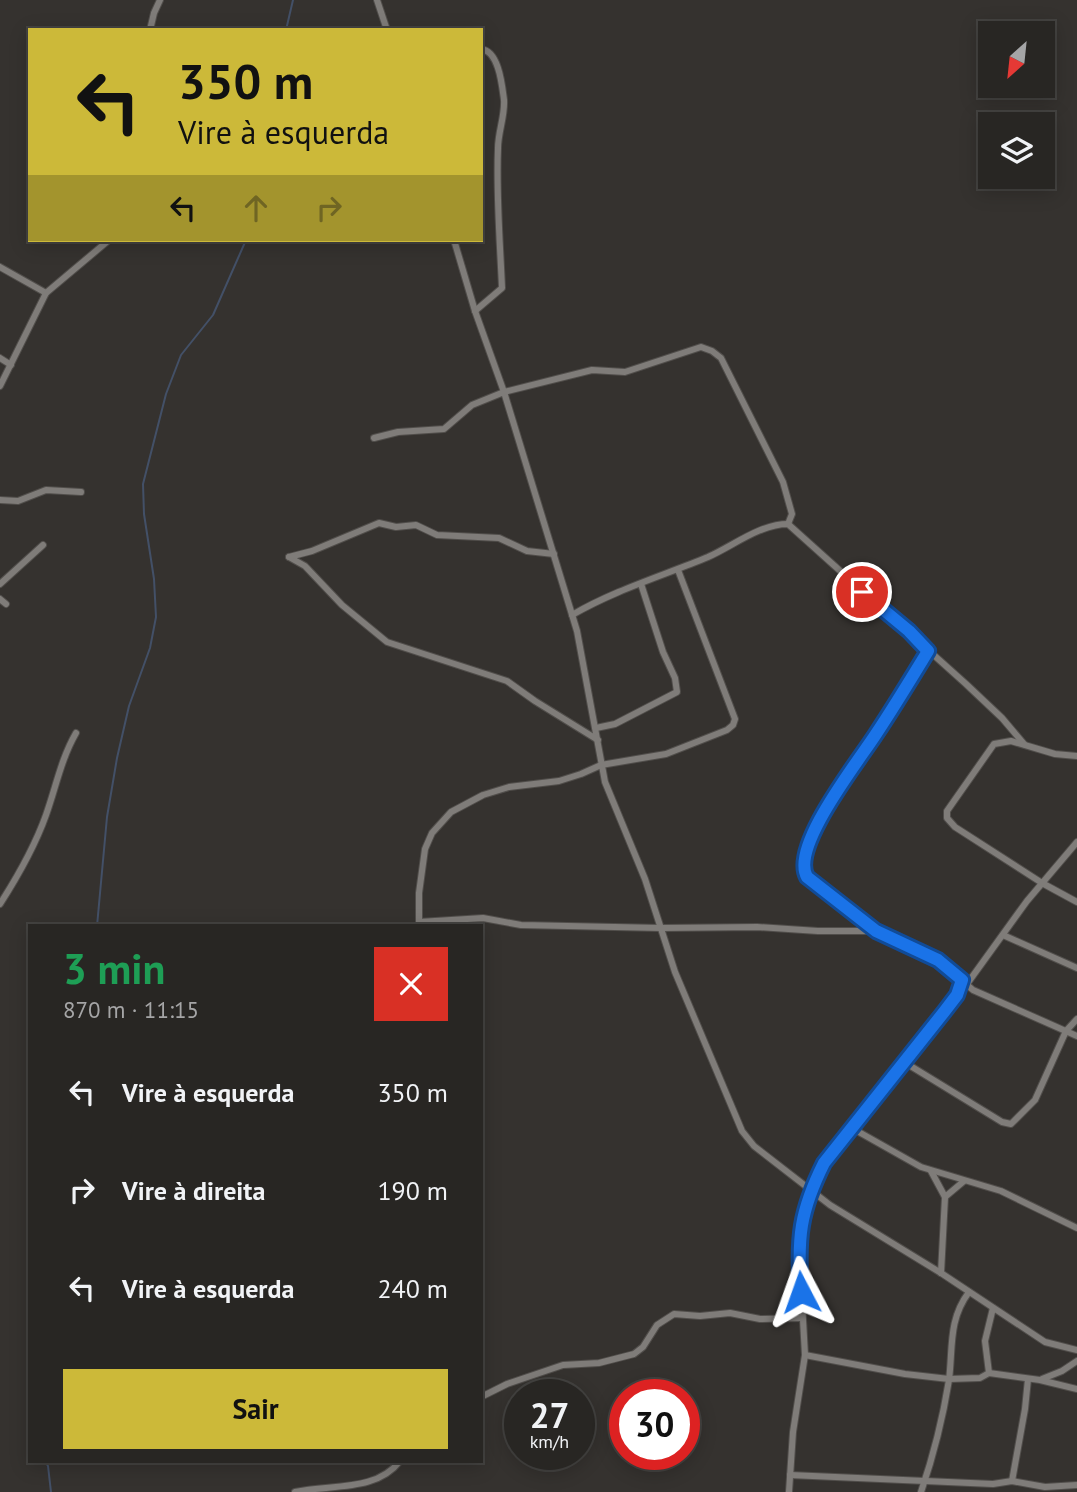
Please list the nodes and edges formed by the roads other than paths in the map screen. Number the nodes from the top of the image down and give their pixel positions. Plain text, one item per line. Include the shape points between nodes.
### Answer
1 (160, 0) edge
2 (377, 0) edge
3 (150, 28) edge
4 (386, 28) edge
5 (483, 49) edge
6 (107, 242) edge
7 (455, 242) edge
8 (0, 267) edge
9 (46, 293) junction
10 (475, 311) junction
11 (0, 358) edge
12 (11, 365) junction
13 (0, 386) edge
14 (504, 392) junction
15 (374, 438) dead end
16 (80, 492) dead end
17 (0, 500) edge
18 (788, 524) junction
19 (43, 545) dead end
20 (554, 554) junction
21 (678, 569) junction
22 (0, 584) edge
23 (641, 584) junction
24 (0, 599) edge
25 (0, 605) edge
26 (572, 615) junction
27 (928, 651) junction
28 (593, 715) junction
29 (596, 728) junction
30 (580, 730) junction
31 (76, 733) dead end
32 (598, 740) junction
33 (1024, 744) junction
34 (1077, 756) edge
35 (601, 765) junction
36 (1077, 842) edge
37 (1042, 883) junction
38 (1077, 902) edge
39 (0, 904) edge
40 (661, 928) junction
41 (876, 931) junction
42 (1003, 936) junction
43 (1077, 968) edge
44 (965, 982) junction
45 (973, 990) junction
46 (957, 995) junction
47 (1077, 1019) edge
48 (1066, 1031) junction
49 (1077, 1036) edge
50 (904, 1062) junction
51 (850, 1127) junction
52 (931, 1171) junction
53 (964, 1181) junction
54 (810, 1191) junction
55 (946, 1196) junction
56 (1077, 1228) edge
57 (941, 1273) junction
58 (957, 1284) junction
59 (969, 1292) junction
60 (961, 1302) junction
61 (993, 1308) junction
62 (802, 1318) junction
63 (1077, 1350) edge
64 (805, 1355) junction
65 (1077, 1361) edge
66 (989, 1373) junction
67 (949, 1379) junction
68 (1028, 1379) junction
69 (1040, 1380) junction
70 (1077, 1389) edge
71 (483, 1396) edge
72 (398, 1463) edge
73 (790, 1475) junction
74 (925, 1480) junction
75 (1012, 1481) junction
76 (1077, 1485) edge
77 (295, 1492) edge
78 (789, 1492) edge
79 (921, 1492) edge

1 - 3 street
2 - 4 street
5 - 10 street via 492,55 504,104 497,190 502,288
6 - 9 street
7 - 10 street
8 - 9 street
9 - 12 street
10 - 14 street
11 - 12 street
12 - 13 street
14 - 15 street via 472,405 444,429
14 - 18 street via 592,370 643,368 695,347 712,351 727,368 783,482 792,514
14 - 20 street
16 - 17 street via 46,490 18,501
18 - 21 street via 745,537
18 - 27 street
19 - 22 street
20 - 26 street
20 - 30 street via 527,551 499,538 437,535 416,524 396,527 379,523 289,557 305,566 342,606 387,642 508,681
21 - 23 street
21 - 35 street via 735,719 733,725 666,754
23 - 26 street via 602,597
23 - 29 street via 677,692 615,724
24 - 25 street via 5,604
26 - 28 street
27 - 33 street
27 - 41 street via 824,812 804,859 807,877
28 - 29 street
28 - 30 street
29 - 32 street
30 - 32 street
31 - 39 street via 58,771 44,819
32 - 35 street
33 - 34 street
33 - 37 street via 994,744 947,811 947,818
35 - 40 street
35 - 40 street via 570,778 483,795 451,812 425,849 418,919 422,923 483,918 521,925
36 - 37 street
37 - 38 street
37 - 42 street
40 - 41 street
40 - 54 street via 742,1131
41 - 44 street via 938,960
42 - 43 street
42 - 44 street
44 - 45 street
44 - 46 street
45 - 46 street
45 - 48 street
46 - 50 street
47 - 48 street
48 - 49 street
48 - 50 street via 1035,1100 1011,1124
50 - 51 street
51 - 52 street
51 - 54 street
52 - 53 street
52 - 55 street
53 - 55 street
53 - 56 street via 1018,1198
54 - 57 street
54 - 62 street via 799,1236
55 - 57 street
57 - 58 street
58 - 59 street
58 - 60 street
59 - 60 street
59 - 61 street
60 - 67 street via 951,1338
61 - 63 street via 1045,1342
61 - 66 street via 985,1340
62 - 64 street
62 - 71 street via 674,1314 657,1325 634,1354 563,1365
64 - 67 street
64 - 73 street
65 - 69 street
66 - 67 street via 980,1378
66 - 68 street
67 - 74 street
68 - 69 street
68 - 75 street
69 - 70 street
72 - 77 street via 390,1474 366,1487
73 - 74 street
73 - 78 street
74 - 75 street
74 - 79 street
75 - 76 street via 1045,1487

